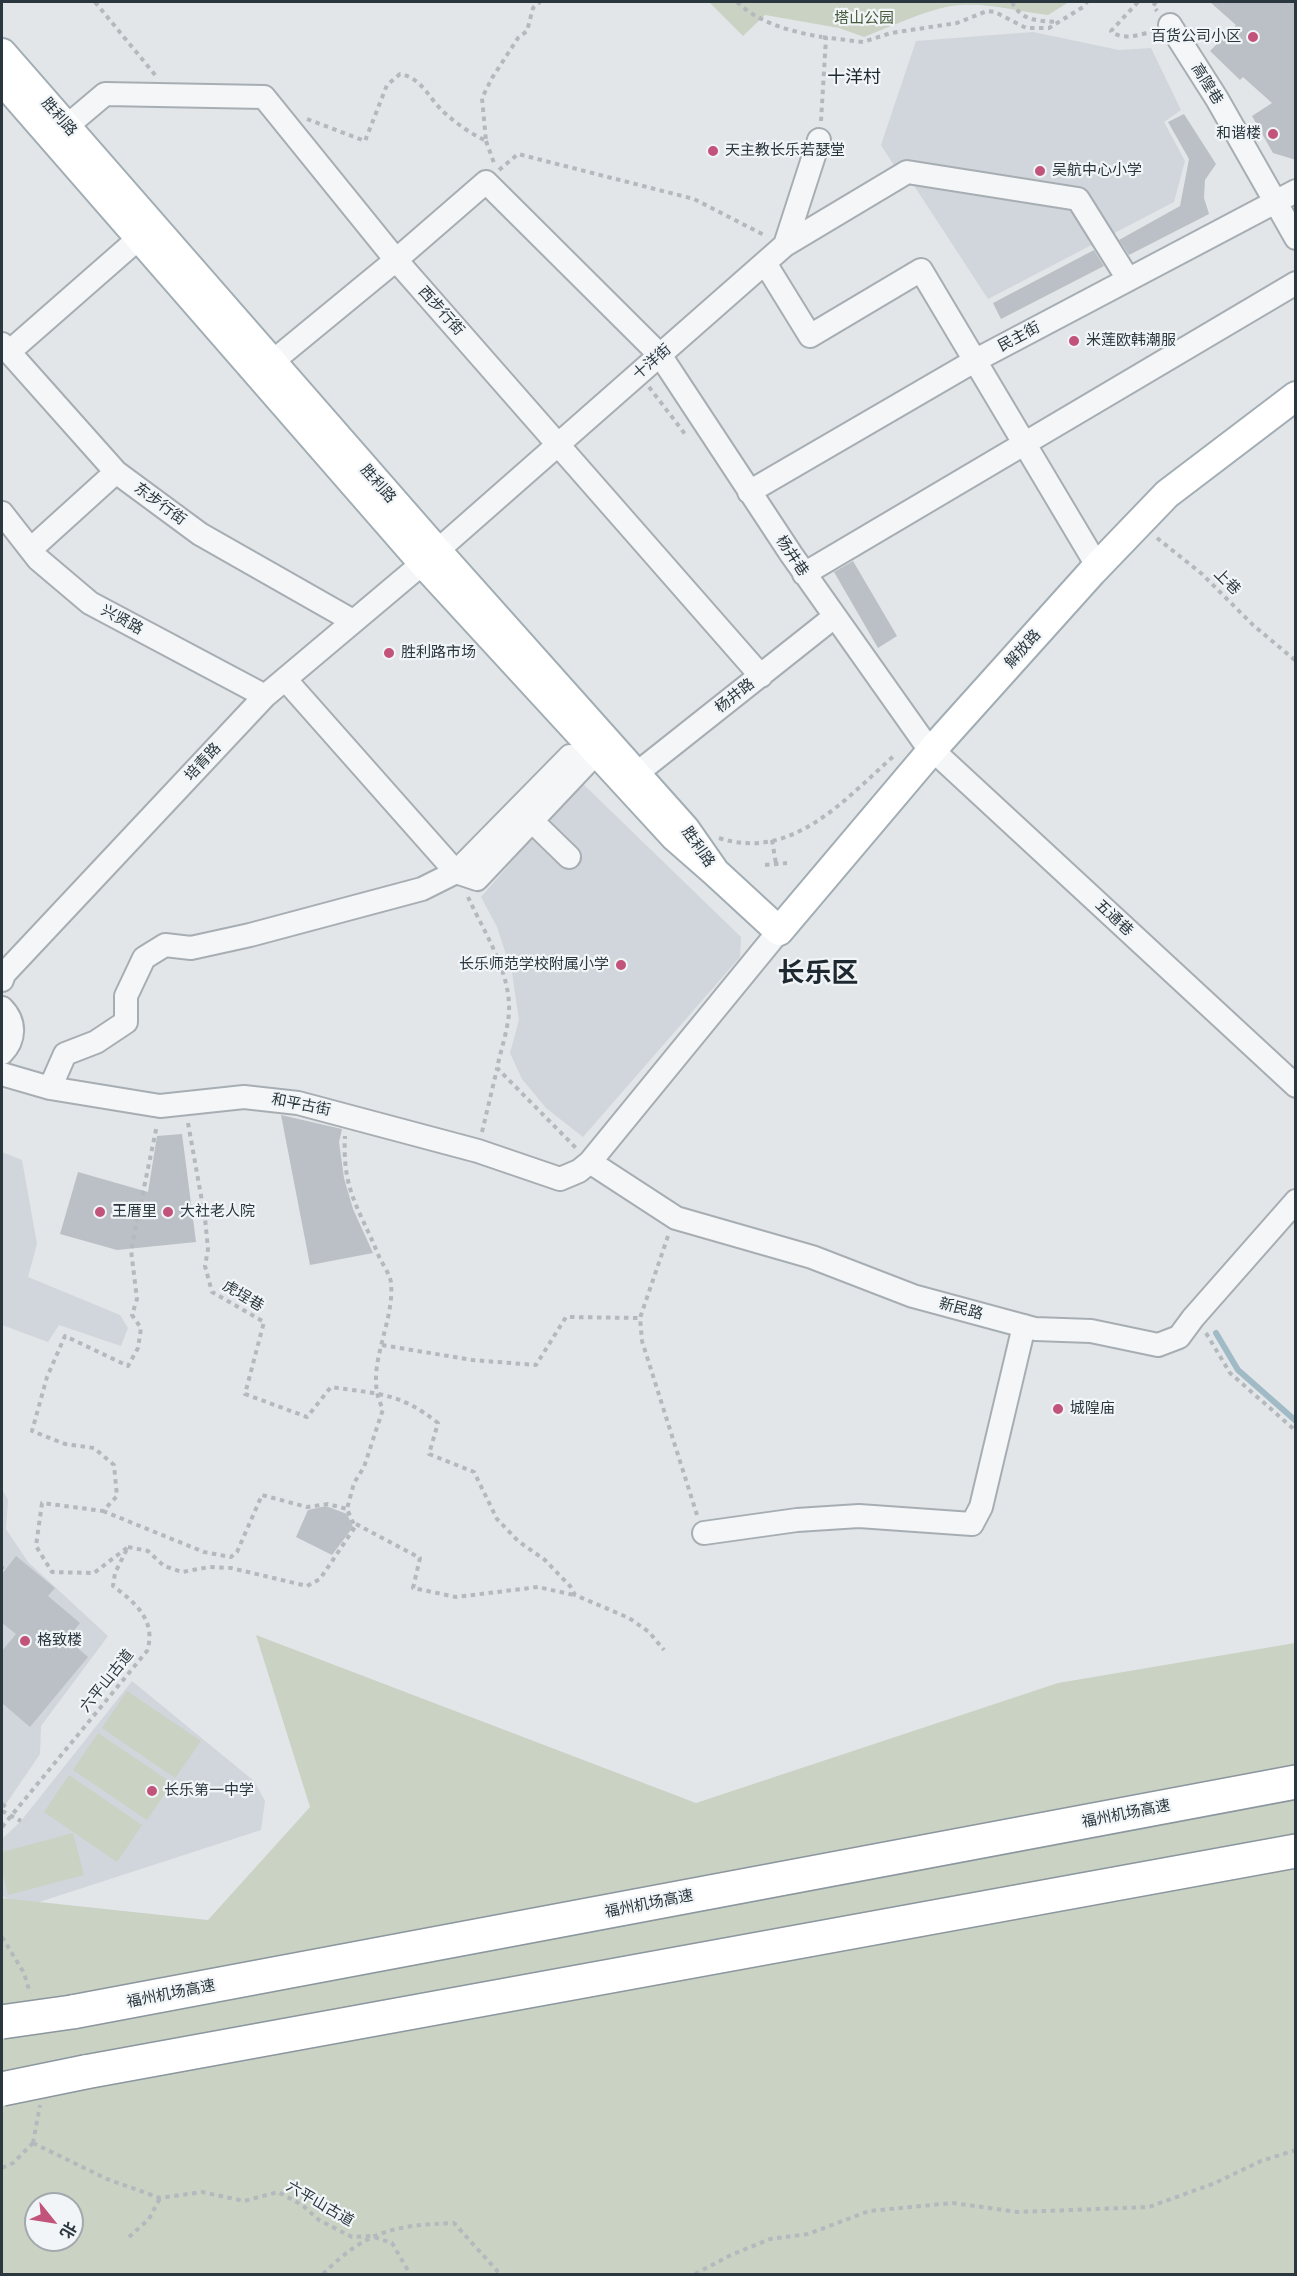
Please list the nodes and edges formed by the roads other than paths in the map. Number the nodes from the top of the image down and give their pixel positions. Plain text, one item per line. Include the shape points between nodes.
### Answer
1 (1170, 25) road end
2 (2, 53) edge
3 (2, 80) edge
4 (67, 126) junction
5 (819, 140) road end
6 (1286, 196) edge
7 (1296, 238) edge
8 (138, 239) junction
9 (785, 245) junction
10 (396, 260) junction
11 (765, 263) junction
12 (1128, 279) junction
13 (1296, 283) edge
14 (5, 348) edge
15 (660, 356) junction
16 (976, 360) junction
17 (272, 362) junction
18 (1296, 396) edge
19 (1025, 443) junction
20 (559, 444) junction
21 (116, 472) junction
22 (749, 492) junction
23 (2, 513) edge
24 (31, 549) junction
25 (430, 557) junction
26 (1092, 557) dead end
27 (804, 574) junction
28 (834, 617) junction
29 (353, 621) junction
30 (761, 676) junction
31 (285, 679) junction
32 (265, 696) junction
33 (924, 742) junction
34 (583, 754) junction
35 (636, 774) junction
36 (532, 821) junction
37 (569, 857) dead end
38 (456, 872) junction
39 (715, 872) junction
40 (779, 932) junction
41 (2, 980) edge
42 (2, 1008) edge
43 (2, 1053) edge
44 (2, 1074) edge
45 (1296, 1086) edge
46 (50, 1088) junction
47 (590, 1162) junction
48 (1296, 1201) edge
49 (1024, 1326) junction
50 (704, 1533) road end
51 (1296, 1782) edge
52 (1296, 1851) edge
53 (2, 2022) edge
54 (2, 2089) edge

1 - 6 street, 高隍巷
2 - 4 main road, 胜利路
3 - 8 main road, 胜利路
4 - 10 street, 西步行街 via 105,94 264,97
4 - 17 main road, 胜利路
5 - 9 street
6 - 7 street, 高隍巷
6 - 12 street, 民主街
8 - 14 street
8 - 25 main road, 胜利路
9 - 11 street, 十洋街
9 - 12 street, 十洋街 via 907,172 1078,199
10 - 15 street, 杨井巷 via 486,182
10 - 17 street
10 - 20 street, 西步行街
11 - 15 street, 十洋街
11 - 16 street via 810,336 921,270
12 - 16 street, 民主街
13 - 19 street
14 - 21 street, 东步行街
15 - 20 street, 十洋街
15 - 22 street, 杨井巷
16 - 19 street
16 - 22 street, 民主街
17 - 25 main road, 胜利路
18 - 33 main road, 解放路 via 1167,495
19 - 26 street
19 - 27 street
20 - 25 street, 十洋街
20 - 30 street, 西步行街
21 - 24 street
21 - 29 street, 东步行街 via 200,534
22 - 27 street, 杨井巷
23 - 24 street, 兴贤路
24 - 32 street, 兴贤路 via 90,603
25 - 29 street, 培青路
25 - 34 main road, 胜利路
25 - 35 main road, 胜利路
27 - 28 street, 杨井巷
28 - 30 street, 杨井路
28 - 33 street, 杨井巷
29 - 31 street, 培青路
30 - 35 street, 杨井路
31 - 32 street, 培青路
31 - 38 street
32 - 41 street, 培青路
33 - 40 main road, 解放路
33 - 45 street, 五通巷
34 - 36 street
34 - 38 street
34 - 39 main road, 胜利路
35 - 39 main road, 胜利路 via 685,829
36 - 37 street
36 - 38 street via 477,879
38 - 46 street via 422,889 250,934 191,948 165,945 144,958 126,996 126,1022 96,1042 66,1054
39 - 40 main road
40 - 47 street, 和平古街
42 - 43 street via 12,1030
44 - 46 street, 和平古街
46 - 47 street, 和平古街 via 160,1106 272,1098 347,1114 560,1179
47 - 49 street, 新民路 via 676,1218 812,1257 913,1296
48 - 49 street, 新民路 via 1179,1337 1158,1345 1091,1331
49 - 50 street via 981,1507 972,1524 859,1516
51 - 53 highway, 福州机场高速, bridge
52 - 54 highway, bridge

